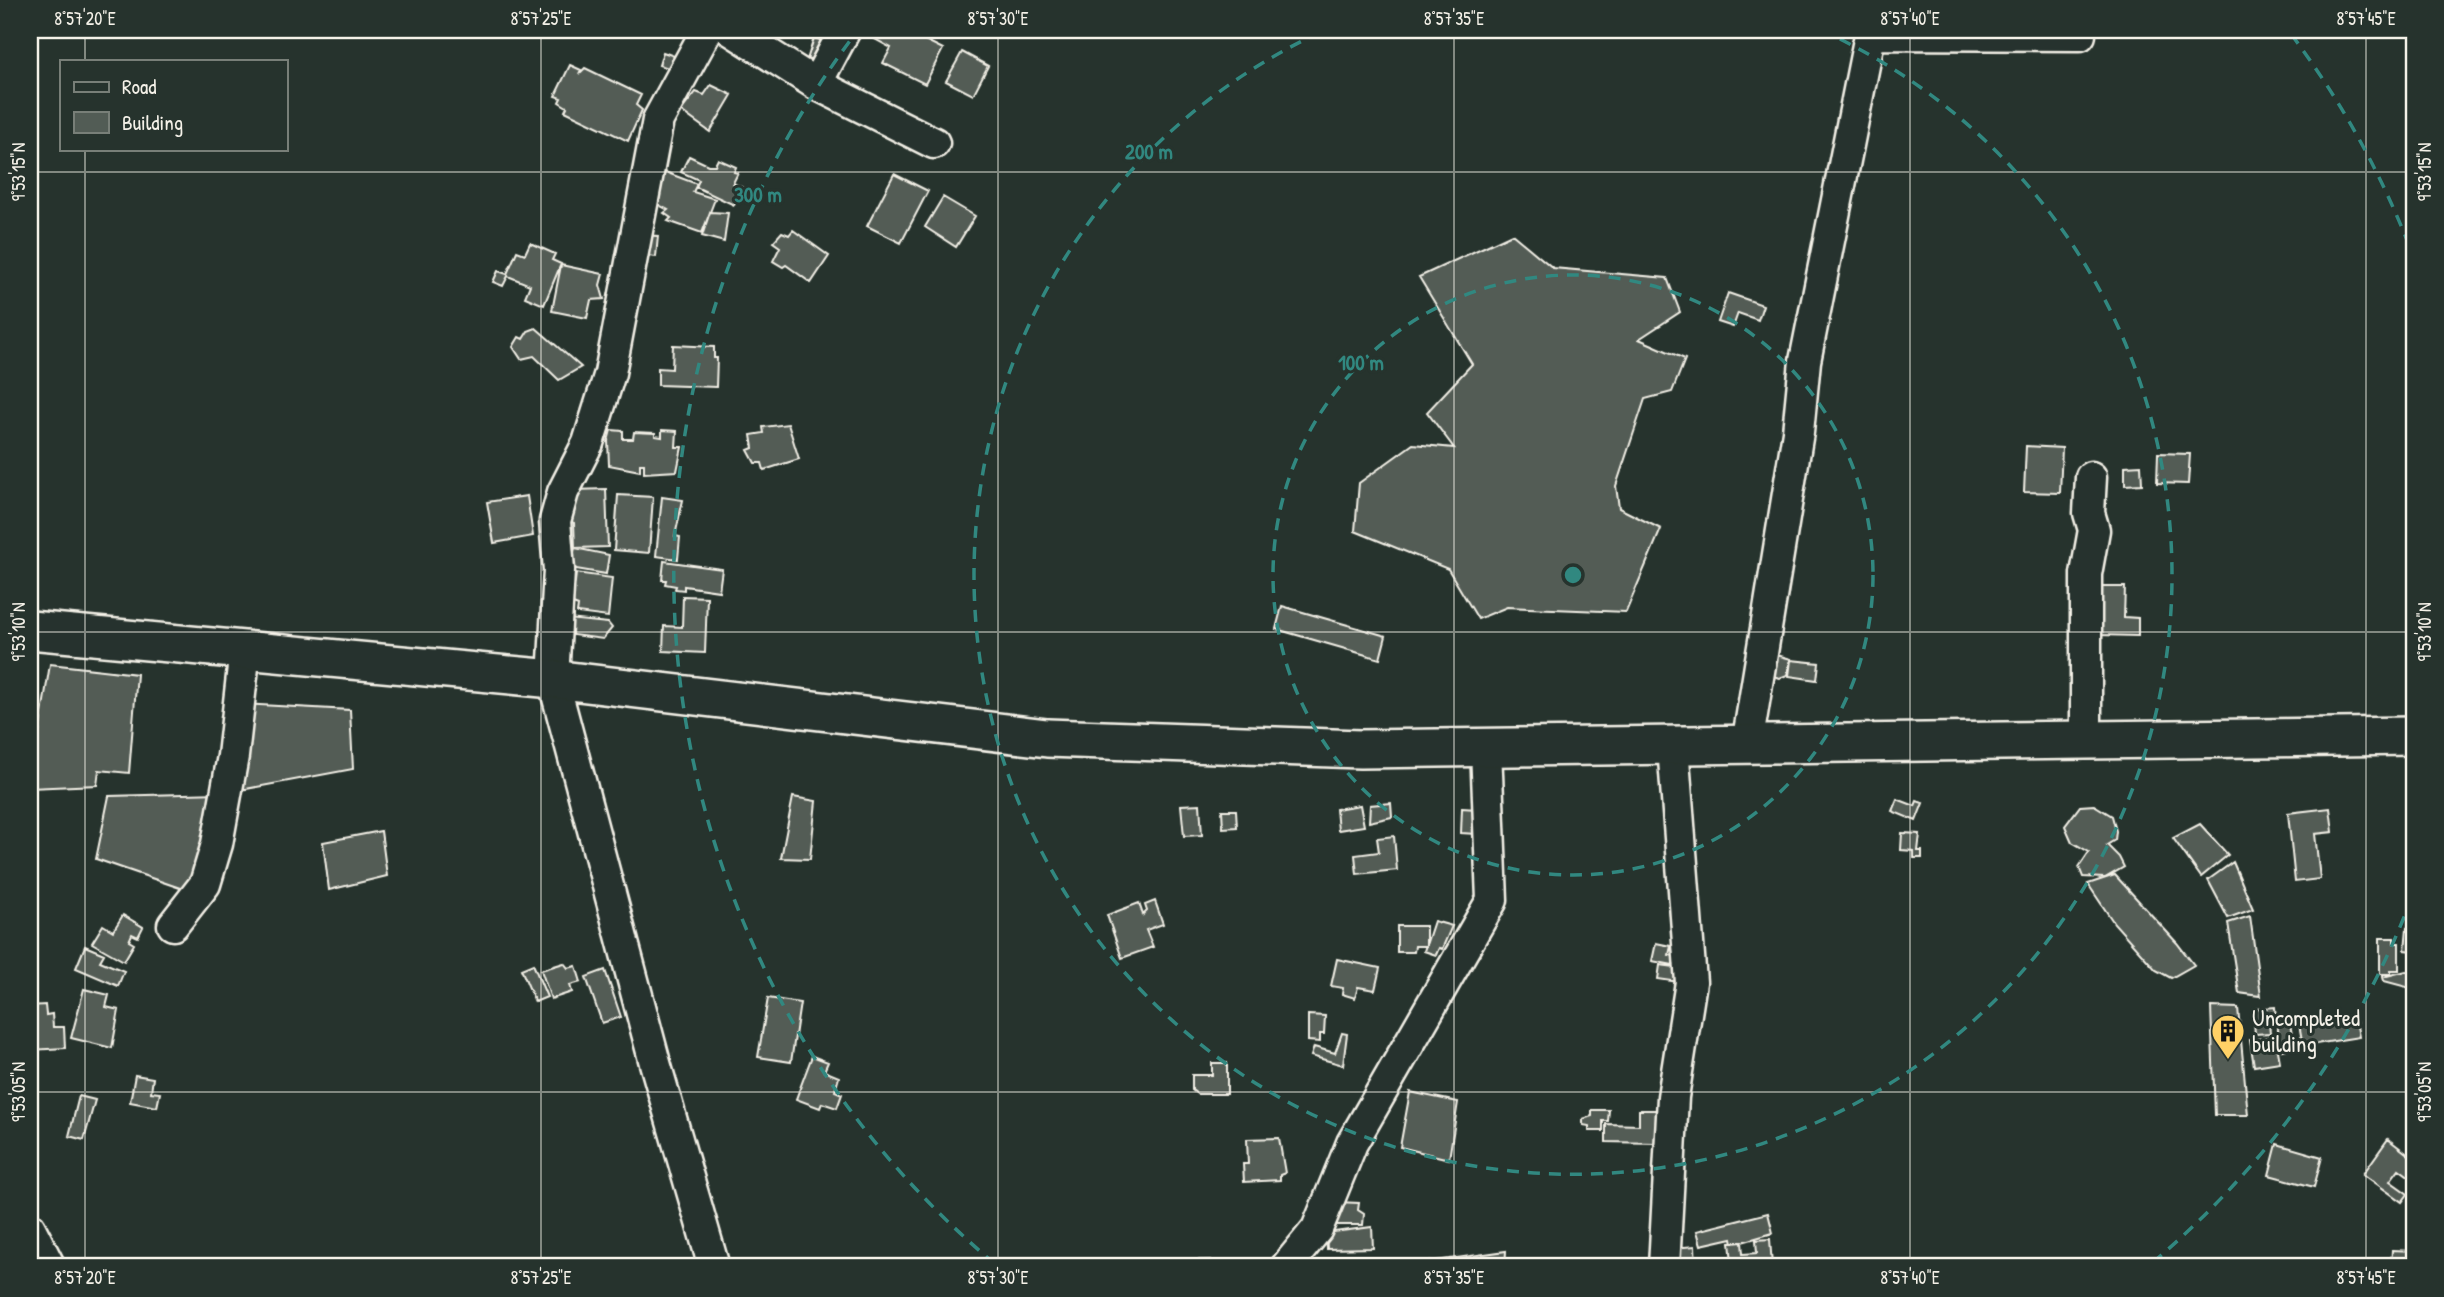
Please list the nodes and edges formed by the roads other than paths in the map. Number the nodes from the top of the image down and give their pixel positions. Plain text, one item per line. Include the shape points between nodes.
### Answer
1 (707, 30) edge
2 (731, 30) edge
3 (845, 30) edge
4 (1871, 32) edge
5 (2080, 35) dead end
6 (816, 84) junction
7 (934, 142) dead end
8 (2091, 477) dead end
9 (30, 630) edge
10 (245, 649) junction
11 (553, 679) junction
12 (2414, 737) edge
13 (2086, 741) junction
14 (1747, 744) junction
15 (1673, 746) junction
16 (1486, 748) junction
17 (173, 925) dead end
18 (30, 1228) edge
19 (50, 1267) edge
20 (714, 1267) edge
21 (1286, 1267) edge
22 (1664, 1267) edge

1 - 11 street via 658,120 610,373 588,443 562,492 555,521 559,570
2 - 6 street
3 - 6 street
4 - 5 street
4 - 14 street via 1805,360 1798,432
6 - 7 street
8 - 13 street via 2089,513 2094,530 2086,574
9 - 10 main road
10 - 11 main road
10 - 17 street via 233,756 216,844 205,884
11 - 16 main road via 1047,738 1360,750
11 - 20 street
12 - 13 main road
13 - 14 main road
14 - 15 main road
15 - 16 main road
15 - 22 street via 1691,982 1673,1097
16 - 21 street via 1492,900 1352,1143 1317,1229
18 - 19 street

